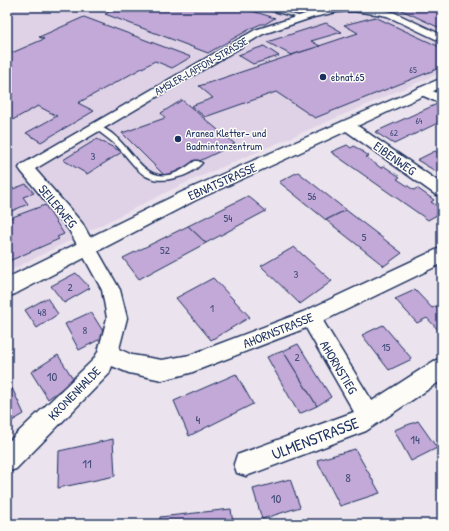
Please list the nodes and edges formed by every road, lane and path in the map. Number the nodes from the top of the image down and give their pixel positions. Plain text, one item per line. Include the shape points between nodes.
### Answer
1 (261, 7) edge
2 (302, 18) junction
3 (442, 39) edge
4 (442, 82) edge
5 (423, 90) junction
6 (442, 100) edge
7 (347, 125) junction
8 (96, 127) junction
9 (198, 163) dead end
10 (26, 168) joint
11 (442, 190) edge
12 (87, 246) junction
13 (442, 254) edge
14 (7, 288) edge
15 (310, 318) junction
16 (108, 353) junction
17 (442, 368) edge
18 (369, 416) junction
19 (7, 460) edge
20 (246, 464) dead end

1 - 2 lane
2 - 3 street, AMSLER-LAFFON-STRASSE via 334,9 352,8 390,14
2 - 8 street, AMSLER-LAFFON-STRASSE via 259,32
4 - 5 street, EBNATSTRASSE
5 - 6 street
5 - 7 street, EBNATSTRASSE
7 - 11 street, EIBENWEG
7 - 12 street, EBNATSTRASSE via 189,196
8 - 9 lane via 118,143 139,169 152,176 176,177
8 - 10 street, AMSLER-LAFFON-STRASSE
10 - 12 street, SEILERWEG via 76,227
12 - 14 street, EBNATSTRASSE
12 - 16 street, KRONENHALDE via 111,290 118,318
13 - 15 street, AHORNSTRASSE
15 - 16 street, AHORNSTRASSE via 190,364 162,370 129,364
15 - 18 street, AHORNSTIEG
16 - 19 street, KRONENHALDE via 101,367
17 - 18 street, ULMENSTRASSE
18 - 20 street, ULMENSTRASSE via 358,423

